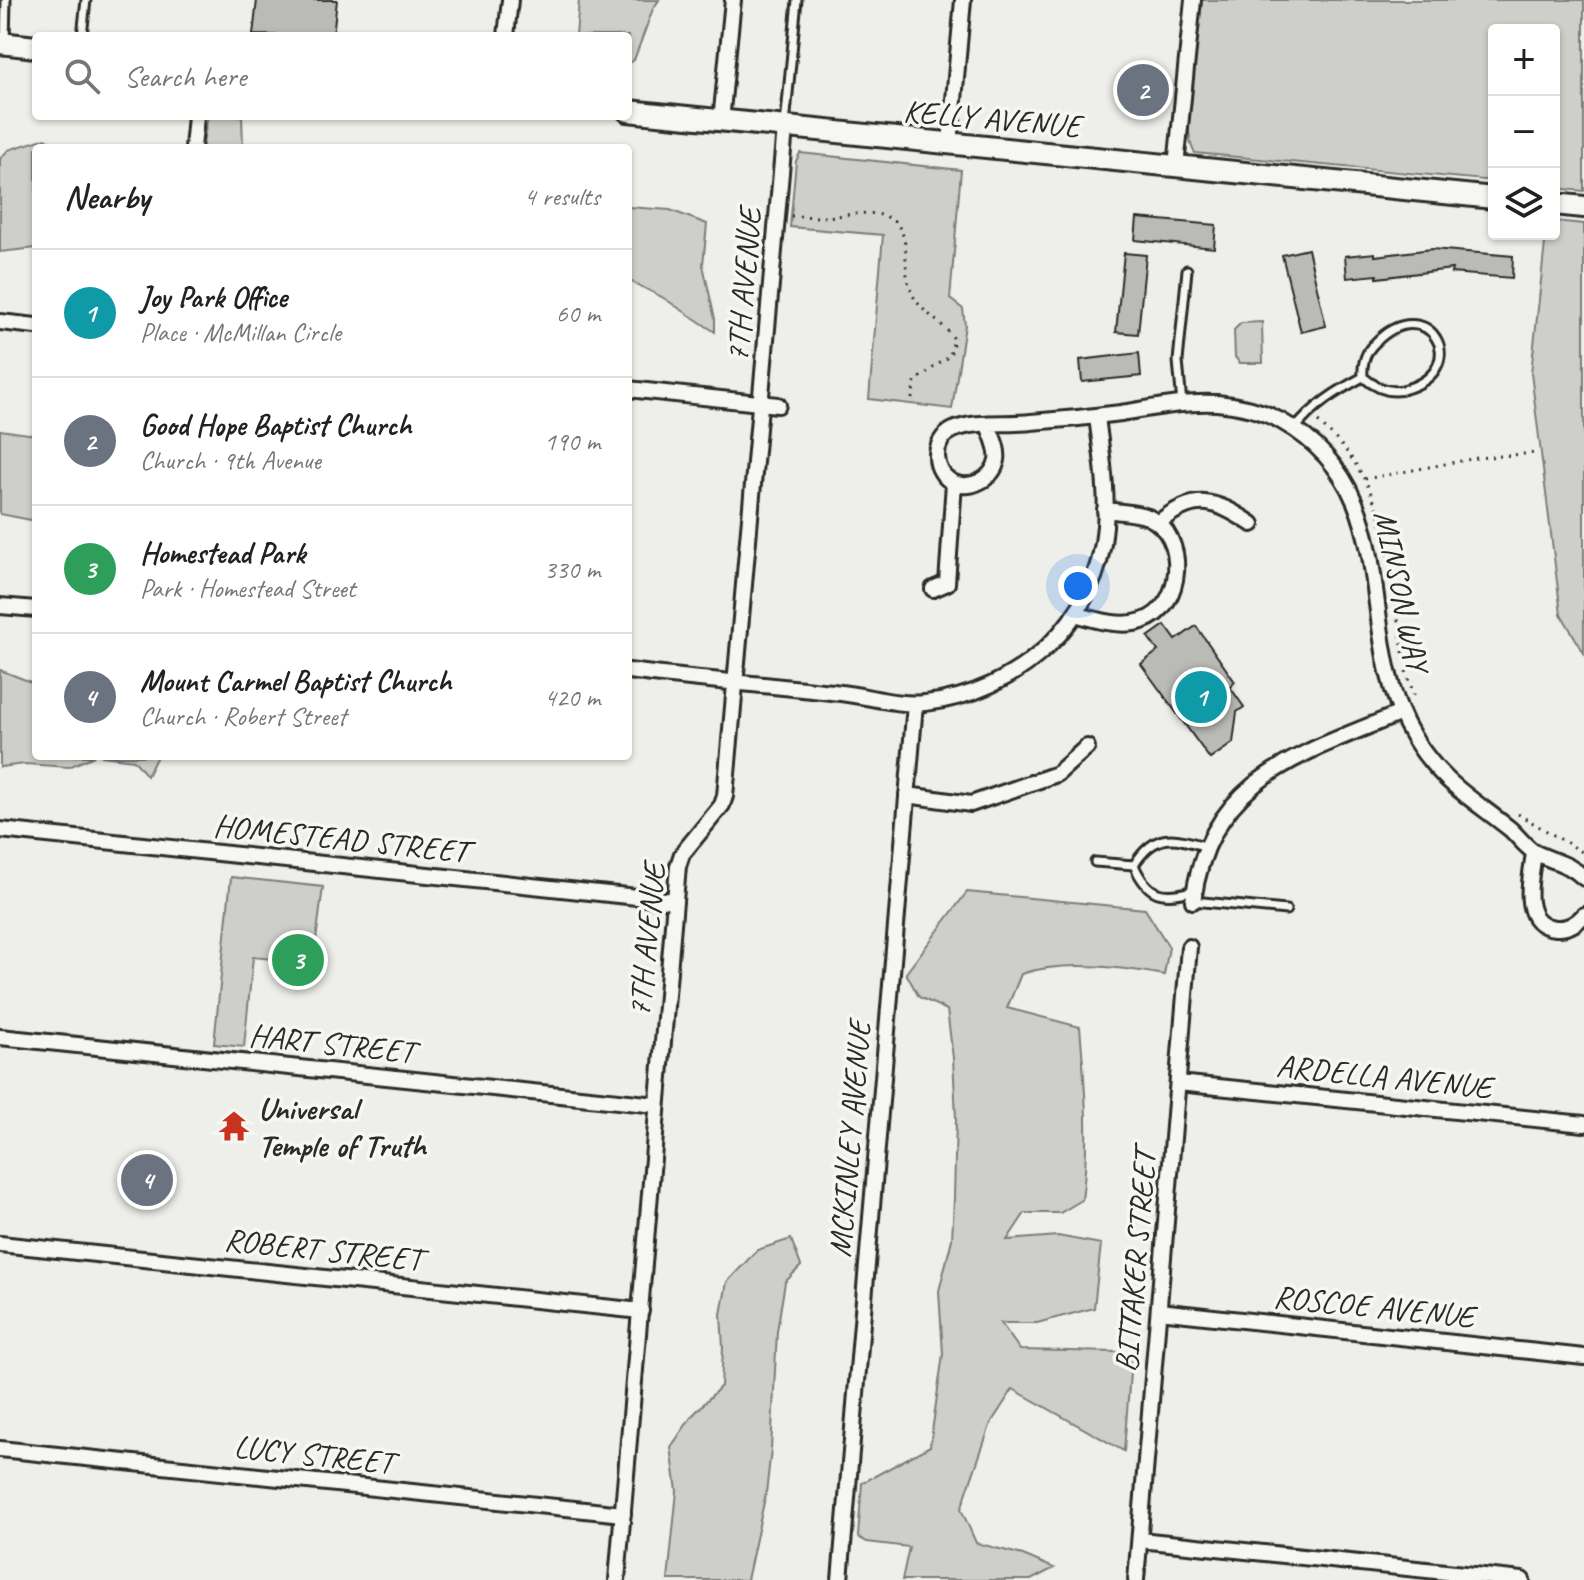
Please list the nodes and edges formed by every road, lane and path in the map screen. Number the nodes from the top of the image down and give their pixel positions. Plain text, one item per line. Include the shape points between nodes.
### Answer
1 (6, 0) edge
2 (86, 0) edge
3 (510, 0) edge
4 (733, 0) edge
5 (797, 0) edge
6 (963, 0) edge
7 (1193, 0) edge
8 (82, 32) edge
9 (506, 32) edge
10 (2, 43) edge
11 (32, 47) edge
12 (632, 111) edge
13 (196, 120) edge
14 (721, 121) junction
15 (785, 128) junction
16 (193, 144) edge
17 (950, 144) junction
18 (1176, 166) junction
19 (1488, 197) edge
20 (1560, 205) edge
21 (1584, 207) edge
22 (791, 216) dead end
23 (1187, 270) dead end
24 (0, 322) edge
25 (32, 326) edge
26 (1363, 377) junction
27 (632, 389) edge
28 (760, 403) junction
29 (911, 404) dead end
30 (1182, 404) junction
31 (778, 405) dead end
32 (1308, 413) junction
33 (1097, 416) junction
34 (988, 425) junction
35 (1295, 429) junction
36 (1536, 453) dead end
37 (1365, 479) junction
38 (954, 483) junction
39 (1105, 510) junction
40 (1158, 523) junction
41 (1252, 524) dead end
42 (933, 589) dead end
43 (0, 606) edge
44 (32, 609) edge
45 (1075, 614) junction
46 (632, 671) edge
47 (735, 682) junction
48 (915, 704) junction
49 (1421, 712) dead end
50 (1401, 713) junction
51 (1087, 747) dead end
52 (907, 795) junction
53 (1509, 808) dead end
54 (0, 830) edge
55 (1207, 847) junction
56 (1534, 853) junction
57 (1584, 853) edge
58 (1095, 862) dead end
59 (1134, 865) junction
60 (1584, 878) edge
61 (1194, 896) junction
62 (675, 901) junction
63 (1286, 910) dead end
64 (1584, 915) edge
65 (1189, 947) dead end
66 (0, 1037) edge
67 (1178, 1083) junction
68 (657, 1105) junction
69 (1584, 1124) edge
70 (0, 1244) edge
71 (641, 1311) junction
72 (1159, 1311) junction
73 (1584, 1357) edge
74 (0, 1449) edge
75 (623, 1514) junction
76 (1140, 1540) junction
77 (617, 1580) edge
78 (840, 1580) edge
79 (1136, 1580) edge
80 (1522, 1580) edge

1 - 10 lane
2 - 8 lane
3 - 9 street
4 - 14 street
5 - 15 lane
6 - 17 street
7 - 18 street
10 - 11 main road
12 - 14 main road, KELLY AVENUE
13 - 16 street
14 - 15 main road, KELLY AVENUE
15 - 17 main road, KELLY AVENUE
15 - 28 street, 7TH AVENUE
17 - 18 main road, KELLY AVENUE
18 - 19 main road, KELLY AVENUE
20 - 21 main road
22 - 29 path via 866,212 882,215 899,228 915,299 954,339 950,356 915,381
23 - 30 lane via 1178,361
24 - 25 street
26 - 26 lane via 1397,392 1428,379 1440,360 1436,336 1414,324 1393,329 1367,353
26 - 32 lane
27 - 28 street
28 - 31 street
28 - 47 street, 7TH AVENUE
30 - 33 street, MINSON WAY
30 - 35 street, MINSON WAY via 1248,407
32 - 35 lane
32 - 37 path via 1339,441
33 - 34 street, MINSON WAY
33 - 39 street
34 - 38 street via 996,448 992,472 980,482
34 - 38 street, MINSON WAY via 951,431 937,448 943,475
35 - 50 street, MINSON WAY via 1341,475 1362,518 1390,681
36 - 37 path
37 - 49 path via 1376,501 1405,666
38 - 42 street via 947,583
39 - 40 street
39 - 45 street via 1100,561
40 - 41 street via 1192,502 1210,502
40 - 45 street via 1171,537 1175,566 1172,596 1161,609 1128,624
43 - 44 street
45 - 48 street via 1044,650 998,682 957,698
46 - 47 street
47 - 48 street
47 - 62 street, 7TH AVENUE via 725,796 682,854
48 - 52 street, MCKINLEY AVENUE
50 - 55 street via 1281,764 1242,795
50 - 56 street, MINSON WAY via 1445,778
51 - 52 street via 1057,774 971,804
52 - 78 street, MCKINLEY AVENUE
53 - 57 path
54 - 62 street, HOMESTEAD STREET
55 - 59 lane via 1165,839 1146,846
55 - 61 street
56 - 60 street, MINSON WAY via 1569,865
56 - 64 street via 1529,897 1534,916 1561,928
58 - 59 lane
59 - 61 lane via 1142,883 1155,893
61 - 63 lane
62 - 68 street, 7TH AVENUE
65 - 67 street, BITTAKER STREET
66 - 68 street, HART STREET
67 - 69 street, ARDELLA AVENUE
67 - 72 street, BITTAKER STREET
68 - 71 street, 7TH AVENUE
70 - 71 street, ROBERT STREET
71 - 75 street, 7TH AVENUE
72 - 73 street, ROSCOE AVENUE
72 - 76 street, BITTAKER STREET
74 - 75 street, LUCY STREET
75 - 77 street, 7TH AVENUE
76 - 79 street, BITTAKER STREET
76 - 80 street

